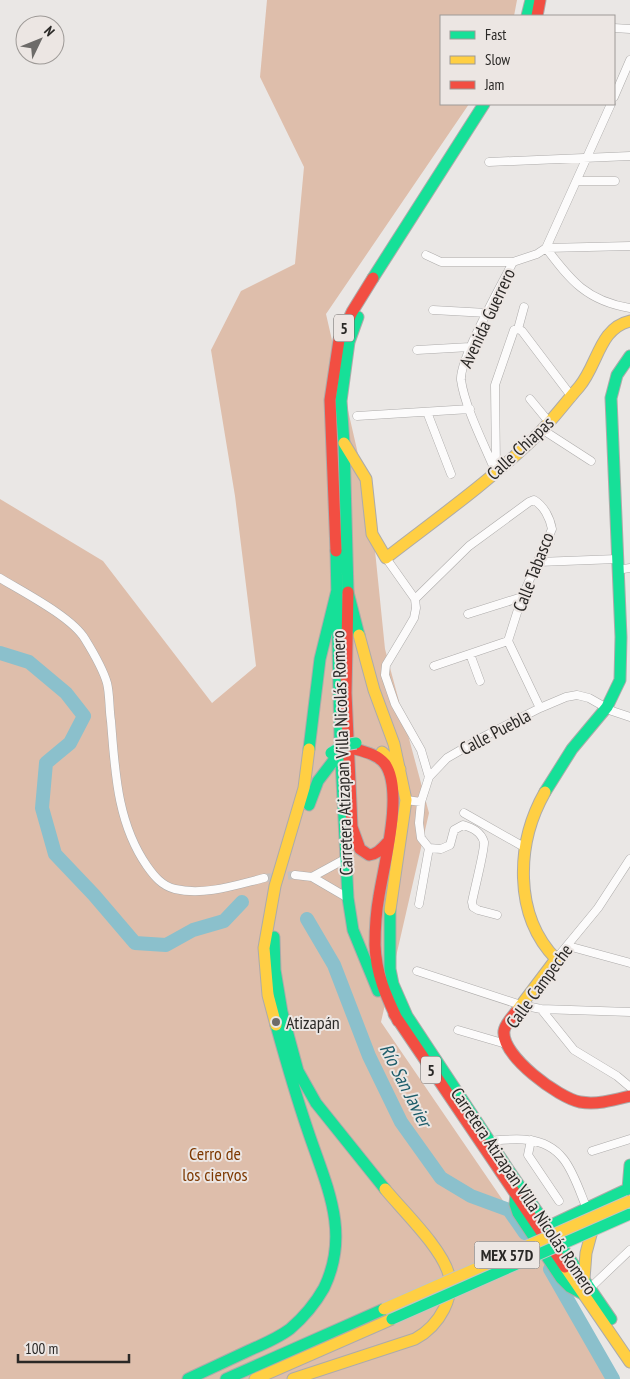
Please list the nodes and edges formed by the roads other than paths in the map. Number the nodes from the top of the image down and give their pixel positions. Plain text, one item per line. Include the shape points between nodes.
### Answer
1 (531, 0) edge
2 (540, 0) edge
3 (527, 15) edge
4 (537, 15) edge
5 (615, 28) edge
6 (630, 29) edge
7 (630, 60) edge
8 (615, 95) edge
9 (483, 105) edge
10 (492, 105) edge
11 (611, 105) edge
12 (588, 156) junction
13 (630, 156) edge
14 (490, 162) dead end
15 (577, 181) junction
16 (615, 181) dead end
17 (630, 246) edge
18 (546, 248) junction
19 (426, 255) dead end
20 (513, 262) junction
21 (524, 307) dead end
22 (630, 308) edge
23 (434, 310) dead end
24 (487, 314) junction
25 (630, 321) edge
26 (518, 329) junction
27 (470, 347) junction
28 (417, 350) dead end
29 (630, 356) edge
30 (572, 397) junction
31 (530, 399) dead end
32 (470, 409) junction
33 (427, 412) junction
34 (356, 416) dead end
35 (546, 426) junction
36 (344, 443) junction
37 (591, 461) dead end
38 (496, 473) junction
39 (451, 474) dead end
40 (386, 558) junction
41 (538, 562) junction
42 (617, 565) junction
43 (630, 568) edge
44 (0, 578) edge
45 (342, 591) junction
46 (522, 597) junction
47 (415, 599) junction
48 (468, 614) dead end
49 (626, 637) edge
50 (508, 641) junction
51 (470, 654) junction
52 (434, 666) dead end
53 (480, 681) dead end
54 (625, 681) edge
55 (607, 707) junction
56 (540, 708) junction
57 (630, 717) edge
58 (355, 746) junction
59 (333, 756) junction
60 (400, 769) junction
61 (429, 777) junction
62 (304, 788) junction
63 (406, 800) junction
64 (421, 802) junction
65 (464, 814) dead end
66 (388, 842) junction
67 (524, 847) junction
68 (429, 848) junction
69 (345, 859) junction
70 (630, 859) edge
71 (295, 875) tunnel mouth
72 (312, 877) junction
73 (264, 878) tunnel mouth
74 (348, 898) junction
75 (418, 904) dead end
76 (497, 915) dead end
77 (568, 946) junction
78 (556, 959) junction
79 (630, 963) edge
80 (417, 972) dead end
81 (521, 1005) junction
82 (541, 1009) junction
83 (630, 1012) edge
84 (398, 1021) junction
85 (458, 1030) dead end
86 (506, 1044) junction
87 (630, 1087) edge
88 (630, 1096) edge
89 (630, 1139) edge
90 (531, 1140) junction
91 (489, 1141) junction
92 (592, 1151) dead end
93 (630, 1166) edge
94 (629, 1193) edge
95 (516, 1196) junction
96 (614, 1196) junction
97 (559, 1201) dead end
98 (587, 1209) junction
99 (630, 1214) edge
100 (544, 1229) junction
101 (630, 1250) edge
102 (586, 1287) junction
103 (630, 1347) edge
104 (630, 1362) edge
105 (188, 1379) edge
106 (226, 1379) edge
107 (255, 1379) edge
108 (293, 1379) edge

1 - 3 main road
2 - 4 main road
5 - 6 street
7 - 8 street
9 - 45 main road, Carretera Atizapan Villa Nicolás Romero / 5 via 352,312 339,340 330,400
10 - 36 main road, Carretera Atizapan Villa Nicolás Romero / 5 via 352,329 341,400
11 - 12 street
12 - 13 street
12 - 14 street
12 - 15 street
15 - 16 street
15 - 18 street
17 - 18 street
18 - 20 street, Avenida Guerrero
18 - 22 street via 579,287 599,299
19 - 20 street via 441,262
20 - 24 street, Avenida Guerrero
21 - 26 street
23 - 24 street
24 - 27 street, Avenida Guerrero
25 - 30 main road, Calle Chiapas via 621,323 608,334 587,378
26 - 30 street
26 - 38 street via 514,330 495,385
27 - 28 street
27 - 32 street, Avenida Guerrero via 461,376
29 - 42 main road via 617,375 611,398
30 - 35 main road, Calle Chiapas
31 - 35 street
32 - 33 street
32 - 38 street, Avenida Guerrero
33 - 34 street
33 - 39 street
35 - 37 street
35 - 38 main road, Calle Chiapas
36 - 40 main road via 366,479 372,534
36 - 45 main road, Carretera Atizapan Villa Nicolás Romero / 5
38 - 40 main road, Calle Chiapas
40 - 47 street
41 - 42 street
41 - 46 street, Calle Tabasco
41 - 47 street, Calle Tabasco via 552,529 540,504 534,500 469,546
42 - 43 street
42 - 49 main road
44 - 73 street via 71,622 97,662 107,683 120,802 128,831 154,876 168,886 186,891 224,888
45 - 60 main road, Carretera Atizapan Villa Nicolás Romero / 5
45 - 62 main road via 320,659
45 - 66 main road via 352,827 357,846 365,853 376,854
45 - 69 main road, Carretera Atizapan Villa Nicolás Romero / 5 via 340,740
46 - 48 street
46 - 50 street, Calle Tabasco
47 - 61 street via 414,618 386,665 385,675 395,704 421,750
49 - 54 main road
50 - 51 street
50 - 56 street
51 - 52 street
51 - 53 street
54 - 55 main road
55 - 56 street, Calle Puebla via 577,695
55 - 57 street, Calle Puebla
55 - 67 main road via 567,754 552,778
56 - 61 street, Calle Puebla via 447,758
58 - 59 main road, bridge via 344,745
58 - 60 main road via 367,744 378,749
58 - 66 main road via 381,760 390,774 392,810
59 - 62 main road via 319,764
59 - 108 main road via 313,790 277,914 273,947 288,1036 296,1069 304,1084 363,1163 431,1245 449,1278 447,1300 439,1319 426,1332
60 - 63 main road, Carretera Atizapan Villa Nicolás Romero / 5
61 - 64 street, Calle Puebla
62 - 105 main road via 275,886 264,948 268,995 280,1043 332,1204 336,1254 320,1295 307,1314 289,1330
63 - 64 street
63 - 91 main road, Carretera Atizapan Villa Nicolás Romero / 5 via 389,918 393,984 407,1016
64 - 68 street, Calle Puebla via 421,838
65 - 67 street
66 - 84 main road via 377,910 377,969
67 - 78 main road via 524,893 528,914 544,948
68 - 75 street
68 - 76 street via 441,849 450,845 454,830 464,825 473,828 484,844 473,907
69 - 72 street
69 - 74 main road, Carretera Atizapan Villa Nicolás Romero / 5
70 - 77 street, Calle Campeche
71 - 72 street
72 - 74 street
74 - 84 main road, Carretera Atizapan Villa Nicolás Romero / 5 via 363,957 378,991
77 - 78 street, Calle Campeche
77 - 79 street
78 - 81 main road, Calle Campeche
80 - 81 street
81 - 82 street
81 - 86 main road, Calle Campeche via 504,1033
82 - 83 street
82 - 87 street via 574,1050
84 - 95 main road, Carretera Atizapan Villa Nicolás Romero / 5
85 - 86 street
86 - 88 main road, Calle Campeche via 534,1074 576,1101 592,1103
89 - 92 street
90 - 91 street
90 - 97 street via 528,1155
90 - 98 street via 546,1144 561,1154 570,1166
91 - 100 main road, Carretera Atizapan Villa Nicolás Romero / 5
93 - 94 main road
94 - 96 main road
94 - 106 main road, MEX 57D, bridge via 384,1309
95 - 100 main road, Carretera Atizapan Villa Nicolás Romero / 5
95 - 102 main road via 518,1213 561,1278 570,1287
96 - 98 main road
96 - 102 main road via 590,1234 584,1256
98 - 100 main road
99 - 107 main road, MEX 57D, bridge
100 - 102 main road, Carretera Atizapan Villa Nicolás Romero / 5
101 - 102 street
102 - 103 main road, Carretera Atizapan Villa Nicolás Romero / 5
102 - 104 main road, Carretera Atizapan Villa Nicolás Romero / 5

